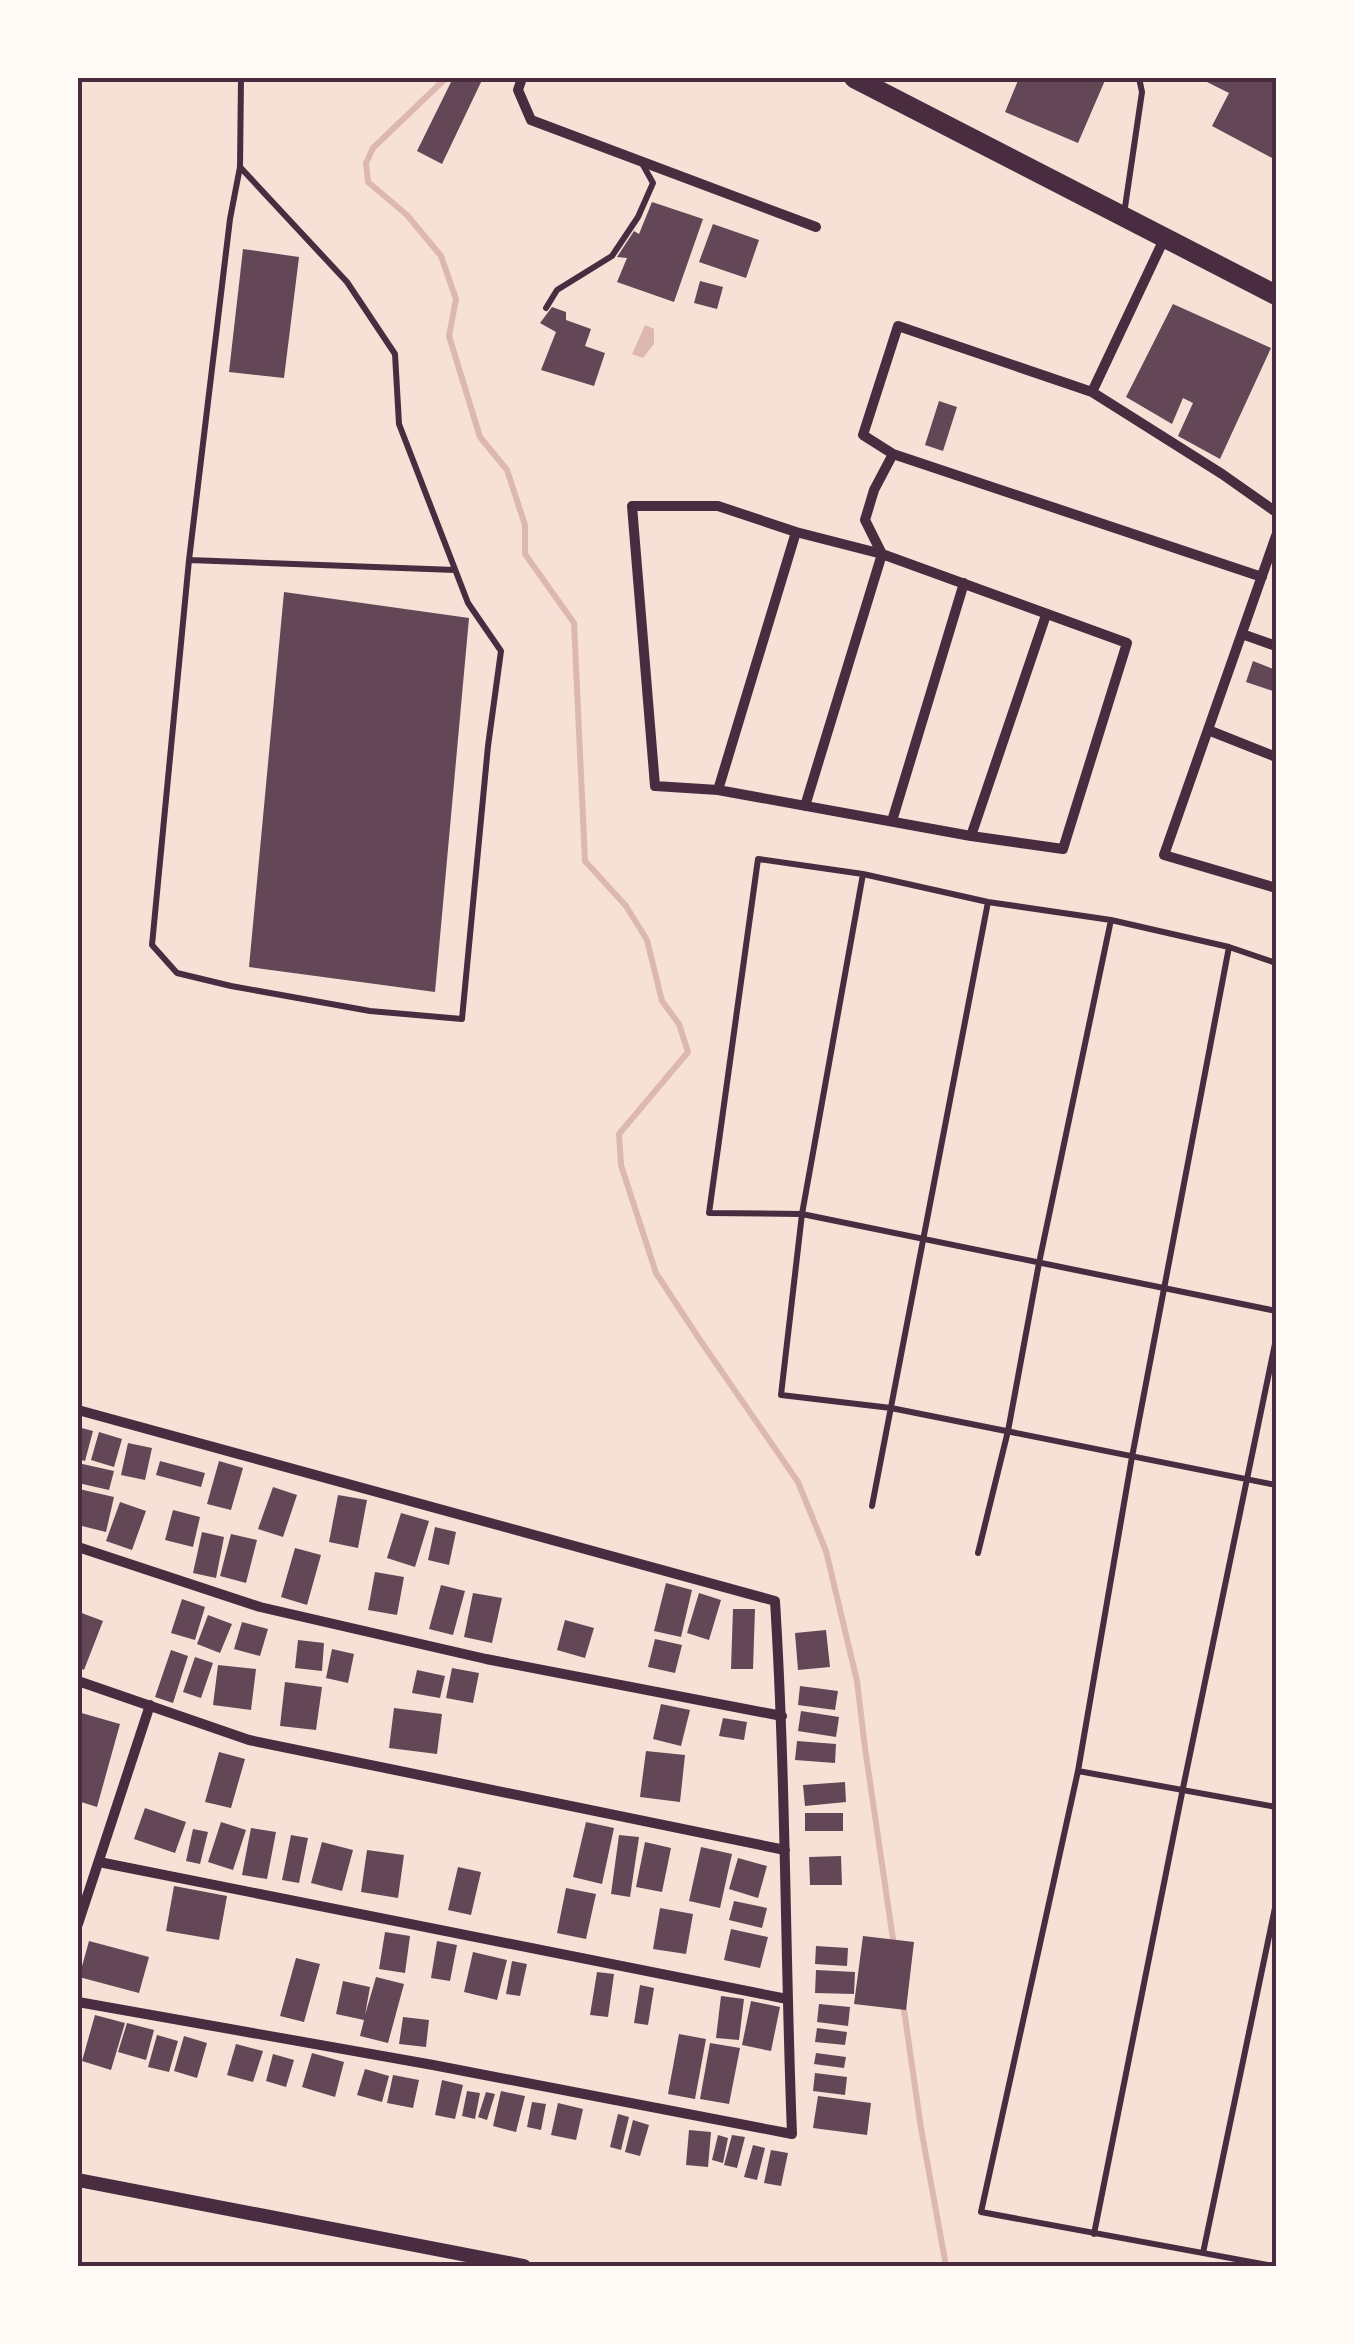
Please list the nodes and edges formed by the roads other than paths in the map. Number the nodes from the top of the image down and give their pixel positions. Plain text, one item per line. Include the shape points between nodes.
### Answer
1 (241, 78) edge
2 (522, 78) edge
3 (854, 78) edge
4 (1139, 78) edge
5 (642, 164) junction
6 (240, 167) junction
7 (1124, 216) junction
8 (816, 227) dead end
9 (1166, 236) junction
10 (1276, 295) edge
11 (546, 308) dead end
12 (1092, 392) junction
13 (894, 454) junction
14 (1276, 512) edge
15 (796, 532) junction
16 (1276, 536) edge
17 (882, 554) junction
18 (190, 560) junction
19 (455, 570) junction
20 (1262, 577) junction
21 (964, 583) junction
22 (1046, 615) junction
23 (1242, 634) junction
24 (1276, 646) edge
25 (1208, 730) junction
26 (1276, 757) edge
27 (718, 790) junction
28 (805, 806) junction
29 (892, 821) junction
30 (971, 836) junction
31 (863, 874) junction
32 (1276, 888) edge
33 (988, 902) junction
34 (1110, 920) junction
35 (1230, 947) junction
36 (1276, 963) edge
37 (802, 1214) junction
38 (924, 1240) junction
39 (1039, 1263) junction
40 (1163, 1288) junction
41 (1276, 1311) edge
42 (1276, 1339) edge
43 (891, 1408) junction
44 (78, 1410) edge
45 (1008, 1431) junction
46 (1132, 1456) junction
47 (1248, 1480) junction
48 (1276, 1486) edge
49 (872, 1506) dead end
50 (78, 1546) edge
51 (978, 1553) dead end
52 (78, 1681) edge
53 (150, 1705) junction
54 (782, 1716) junction
55 (1078, 1771) junction
56 (1183, 1788) junction
57 (1276, 1806) edge
58 (785, 1850) junction
59 (99, 1862) junction
60 (1276, 1903) edge
61 (78, 1924) edge
62 (787, 1999) junction
63 (78, 2002) edge
64 (78, 2180) edge
65 (1094, 2234) junction
66 (1203, 2254) junction
67 (524, 2266) edge
68 (1273, 2266) edge

1 - 6 lane
2 - 5 street via 518,90 531,120
3 - 7 highway
4 - 7 lane
5 - 8 street
5 - 11 lane via 652,183 638,217 612,256 558,290
6 - 18 lane
6 - 19 lane via 348,282 395,354 399,424
7 - 9 highway
9 - 10 highway
9 - 12 street
12 - 13 street via 898,326 863,436
12 - 14 street
13 - 17 street via 865,520
13 - 20 street
15 - 17 street
15 - 27 street
15 - 27 street via 718,506 632,506 655,786
16 - 20 street
17 - 21 street
17 - 28 street
18 - 19 lane
18 - 19 lane via 152,945 177,974 370,1011 462,1019 502,651 468,603
20 - 23 street
21 - 22 street
21 - 29 street
22 - 30 street
22 - 30 street via 1128,644 1064,848
23 - 24 street
23 - 25 street
25 - 26 street
25 - 32 street via 1164,855
27 - 28 street
28 - 29 street
29 - 30 street
31 - 33 lane
31 - 37 lane
31 - 37 lane via 758,860 709,1213
33 - 34 lane
33 - 38 lane
34 - 35 lane
34 - 39 lane
35 - 36 lane
35 - 40 lane
37 - 38 lane
37 - 43 lane via 781,1395
38 - 39 lane
38 - 43 lane
39 - 40 lane
39 - 45 lane
40 - 41 lane
40 - 46 lane
42 - 47 lane
43 - 45 lane
43 - 49 lane
44 - 54 street via 775,1602
45 - 46 lane
45 - 51 lane
46 - 47 lane
46 - 55 lane
47 - 48 lane
47 - 56 lane
50 - 54 street via 260,1608
52 - 53 street
53 - 58 street via 249,1740
53 - 59 street
54 - 58 street
55 - 56 lane
55 - 65 lane via 980,2212
56 - 57 lane
56 - 65 lane
58 - 62 street
59 - 61 street
59 - 62 street
60 - 66 lane
62 - 63 street via 792,2134
64 - 67 street
65 - 66 lane
66 - 68 lane

